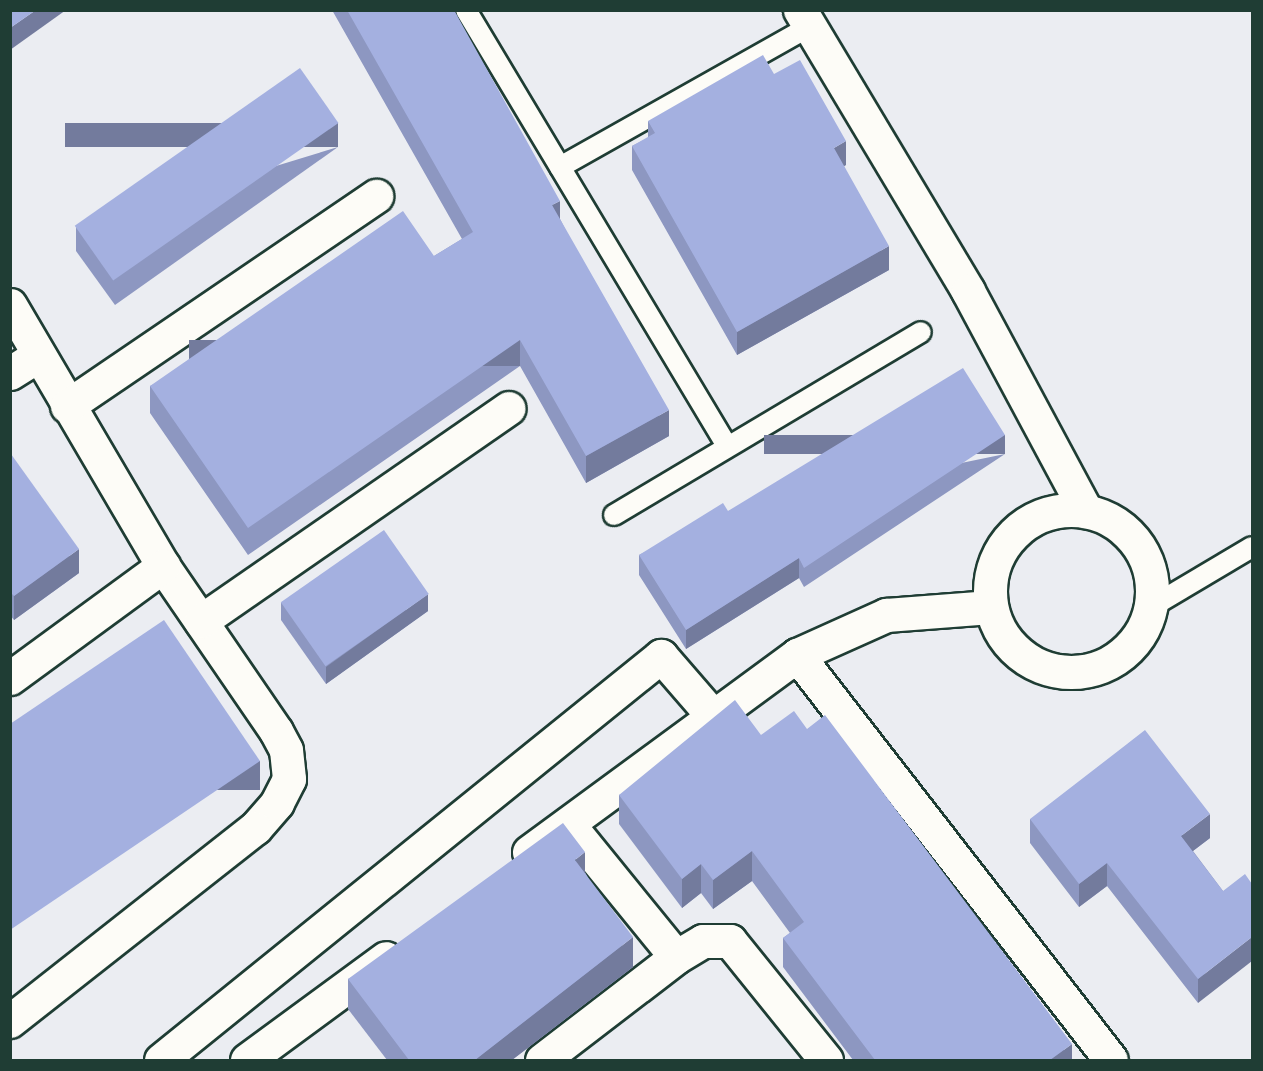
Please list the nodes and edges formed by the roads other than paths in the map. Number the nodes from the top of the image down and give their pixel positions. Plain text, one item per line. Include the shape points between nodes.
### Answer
1 (466, 10) edge
2 (805, 18) edge
3 (560, 167) junction
4 (376, 196) dead end
5 (10, 304) edge
6 (921, 332) dead end
7 (24, 364) edge
8 (67, 406) junction
9 (509, 408) dead end
10 (727, 446) junction
11 (1086, 512) junction
12 (614, 515) dead end
13 (1252, 547) edge
14 (163, 566) junction
15 (991, 607) junction
16 (1151, 607) junction
17 (201, 621) junction
18 (797, 655) junction
19 (10, 678) edge
20 (713, 716) junction
21 (568, 824) junction
22 (502, 872) edge
23 (408, 941) edge
24 (676, 957) junction
25 (10, 1021) edge
26 (285, 1049) edge
27 (161, 1060) edge
28 (247, 1060) edge
29 (542, 1060) edge
30 (826, 1060) edge
31 (1111, 1060) edge

1 - 3 lane
2 - 3 lane
2 - 11 street via 968,291
3 - 10 lane
4 - 8 street
5 - 7 street
6 - 10 lane
7 - 8 street
8 - 14 street
9 - 17 street
10 - 12 lane
11 - 15 street via 1055,511 1026,523 1003,546 991,575
11 - 16 street via 1116,524 1139,546 1151,576
13 - 16 lane
14 - 17 street
14 - 19 street
15 - 16 street via 1003,636 1026,659 1056,671 1088,672 1116,659 1139,637
15 - 18 street via 886,615
17 - 25 street via 286,750 289,779 255,828
18 - 20 street
18 - 31 street
20 - 21 street
20 - 27 street via 661,656
21 - 22 street
21 - 24 street
23 - 26 street
24 - 29 street
24 - 30 street via 703,941 730,941
26 - 28 street

